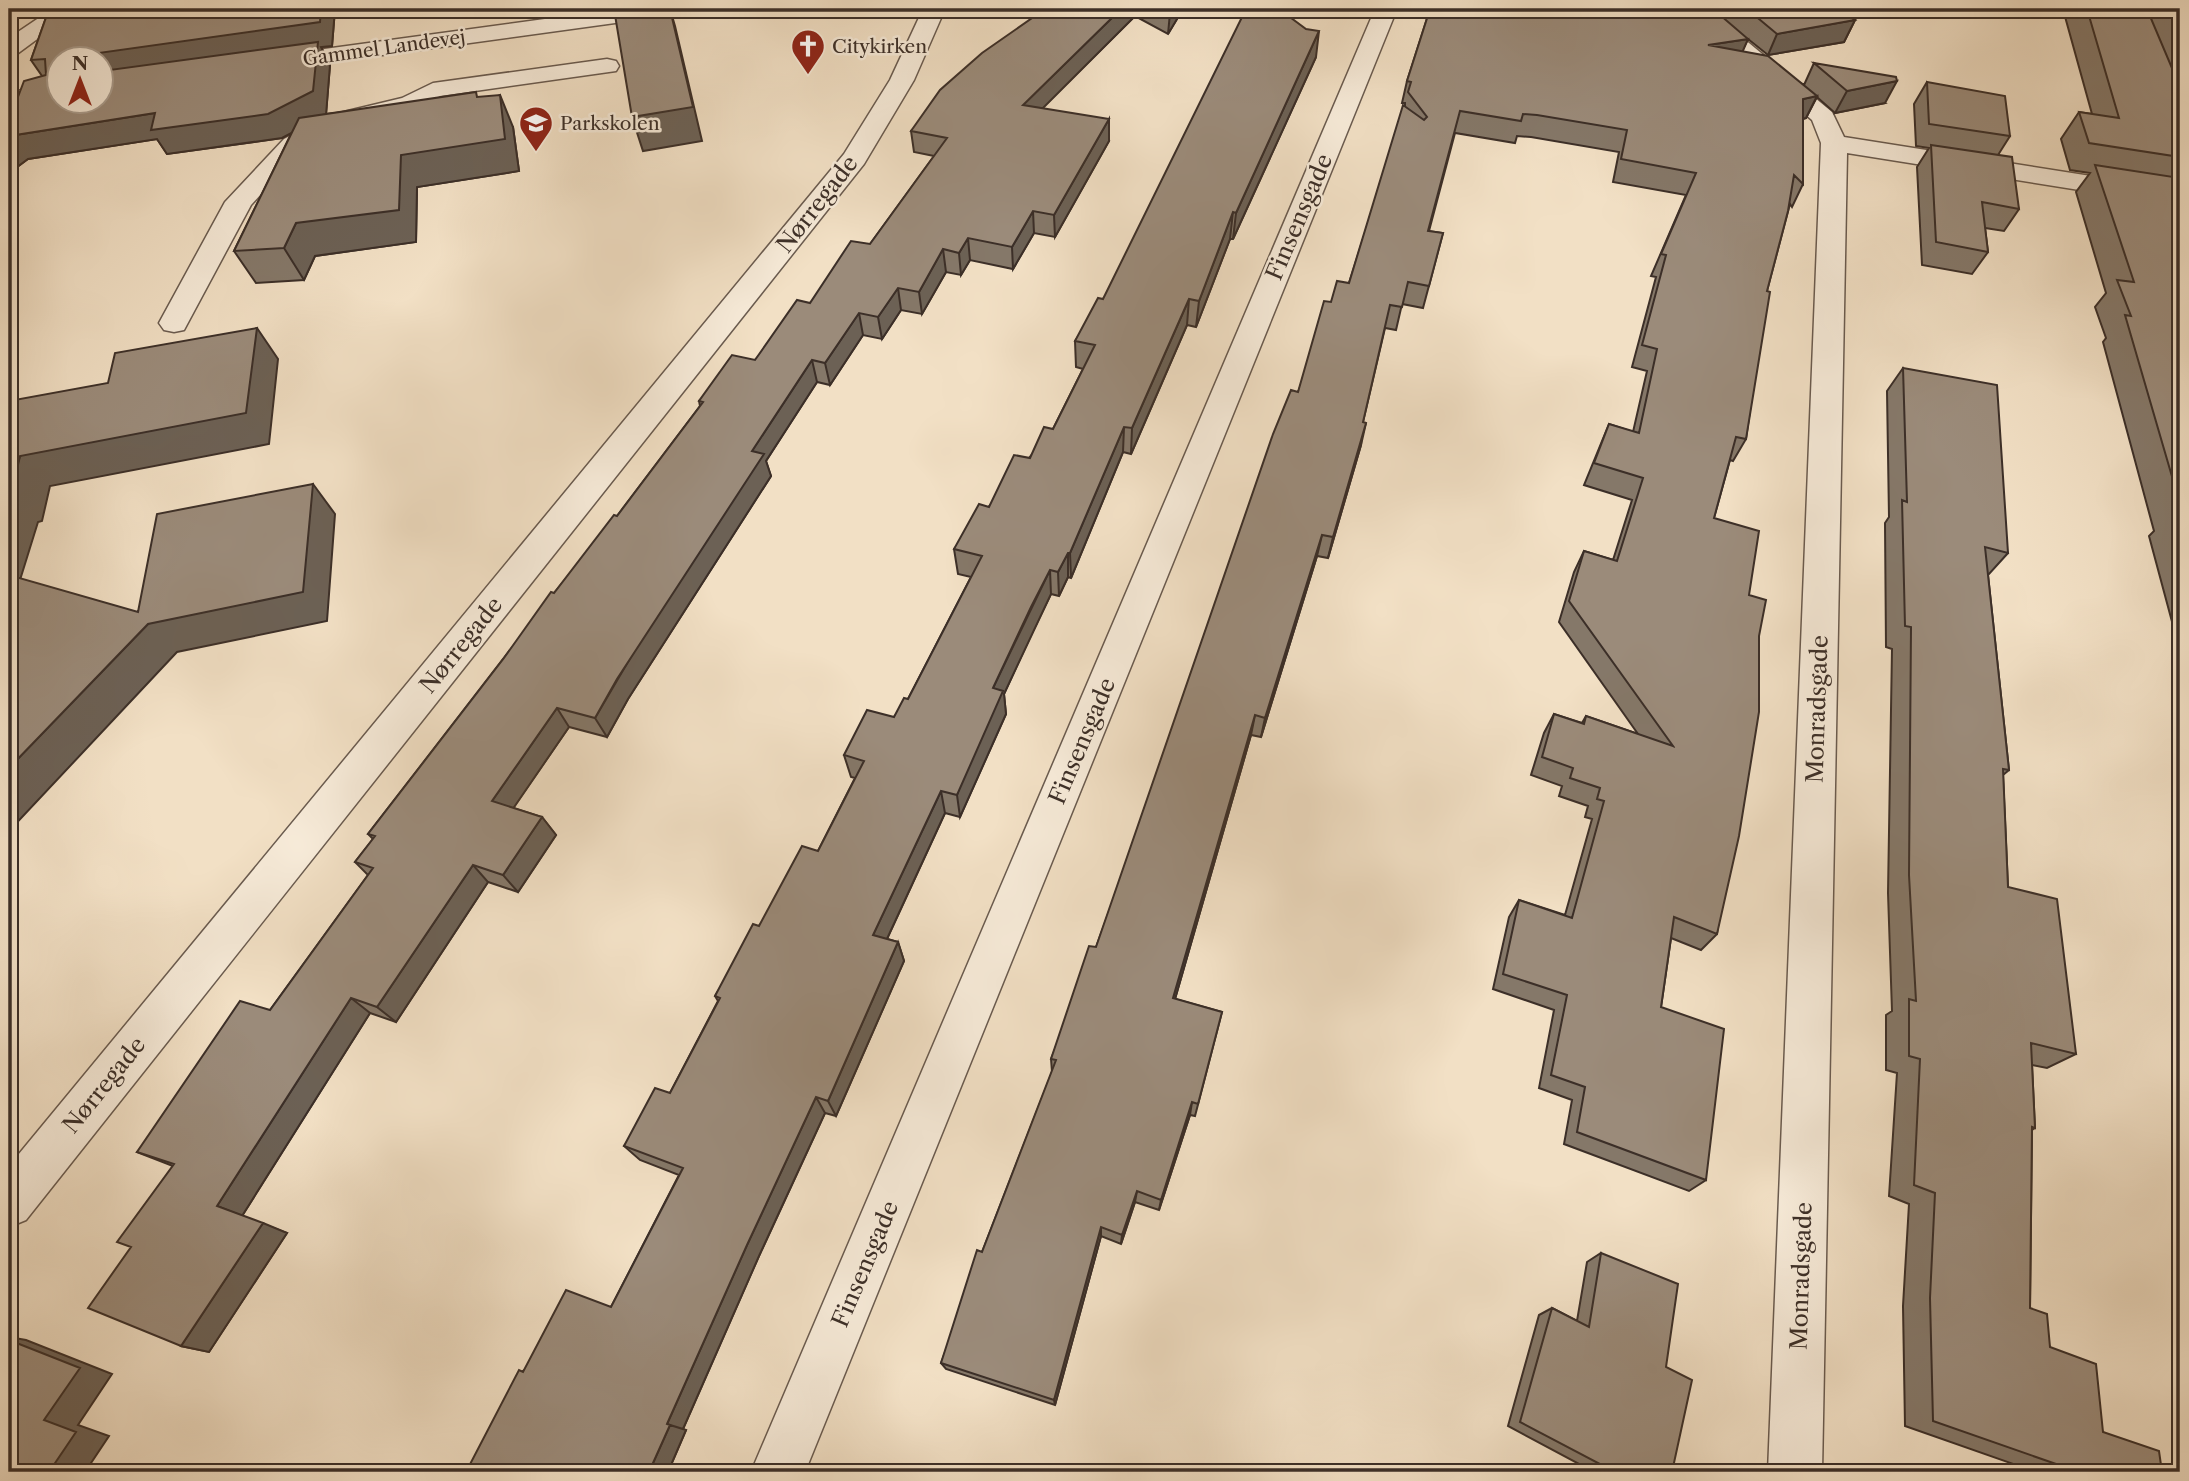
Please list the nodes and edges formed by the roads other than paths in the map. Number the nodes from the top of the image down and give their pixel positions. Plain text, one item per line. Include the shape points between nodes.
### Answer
1 (67, 9) edge
2 (666, 9) edge
3 (934, 9) edge
4 (1386, 9) edge
5 (1694, 9) edge
6 (607, 13) edge
7 (906, 20) dead end
8 (498, 32) junction
9 (9, 49) edge
10 (256, 65) edge
11 (607, 66) dead end
12 (902, 79) junction
13 (501, 81) junction
14 (46, 94) edge
15 (9, 99) edge
16 (1833, 143) junction
17 (2180, 198) edge
18 (174, 323) dead end
19 (9, 1203) edge
20 (1802, 1470) edge
21 (778, 1472) edge

1 - 9 street
2 - 6 street, Gammel Landevej
3 - 12 street, Nørregade
4 - 21 street, Finsensgade
5 - 16 street, Monradsgade via 1823,117
6 - 8 street, Gammel Landevej
7 - 12 street, Nørregade
8 - 10 street, Gammel Landevej
8 - 13 street
11 - 13 street
12 - 19 street, Nørregade via 855,158
13 - 18 street via 433,90 411,103 340,120 293,144 239,202
14 - 15 street
16 - 17 street
16 - 20 street, Monradsgade

